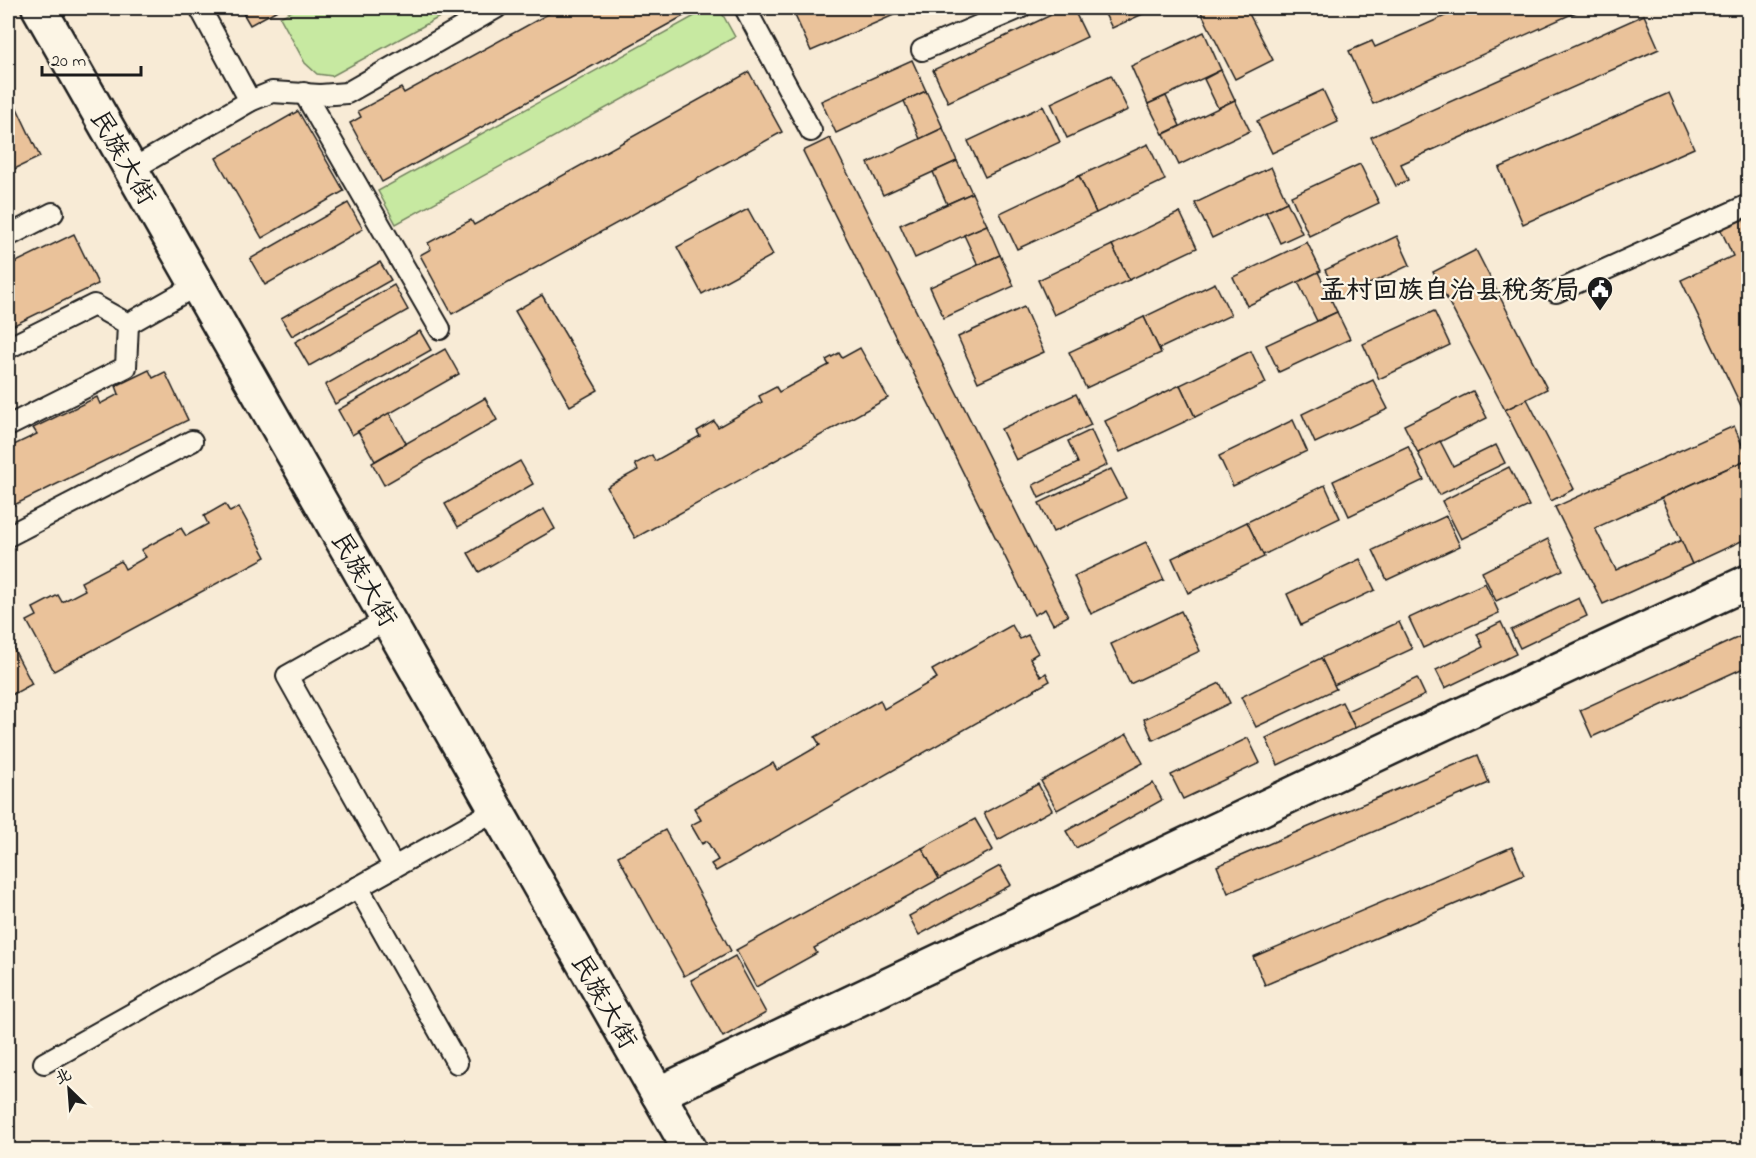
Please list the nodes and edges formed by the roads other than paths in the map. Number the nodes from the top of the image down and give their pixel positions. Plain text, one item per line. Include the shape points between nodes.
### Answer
1 (39, 8) edge
2 (200, 8) edge
3 (496, 8) edge
4 (745, 8) edge
5 (1020, 8) edge
6 (922, 50) dead end
7 (304, 93) junction
8 (250, 101) junction
9 (811, 131) dead end
10 (131, 170) junction
11 (1749, 205) edge
12 (53, 213) dead end
13 (8, 236) edge
14 (197, 285) junction
15 (1556, 292) dead end
16 (128, 324) junction
17 (440, 329) dead end
18 (8, 348) edge
19 (8, 426) edge
20 (192, 441) dead end
21 (8, 536) edge
22 (1749, 582) edge
23 (388, 620) junction
24 (496, 810) junction
25 (394, 867) junction
26 (358, 887) junction
27 (44, 1063) dead end
28 (457, 1063) dead end
29 (658, 1095) junction
30 (690, 1150) edge

1 - 10 main road, 民族大街
2 - 8 lane
3 - 7 lane via 347,93
4 - 9 lane
5 - 6 lane
7 - 8 lane via 272,92
7 - 17 lane
8 - 10 lane
10 - 14 main road, 民族大街
11 - 15 lane
12 - 13 lane
14 - 16 lane
14 - 23 main road, 民族大街
16 - 18 lane via 94,304
16 - 19 lane via 126,367
20 - 21 lane
22 - 29 main road
23 - 24 main road, 民族大街
23 - 25 lane via 287,676
24 - 25 lane
24 - 29 main road, 民族大街
25 - 26 lane
26 - 27 lane
26 - 28 lane
29 - 30 main road, 民族大街

